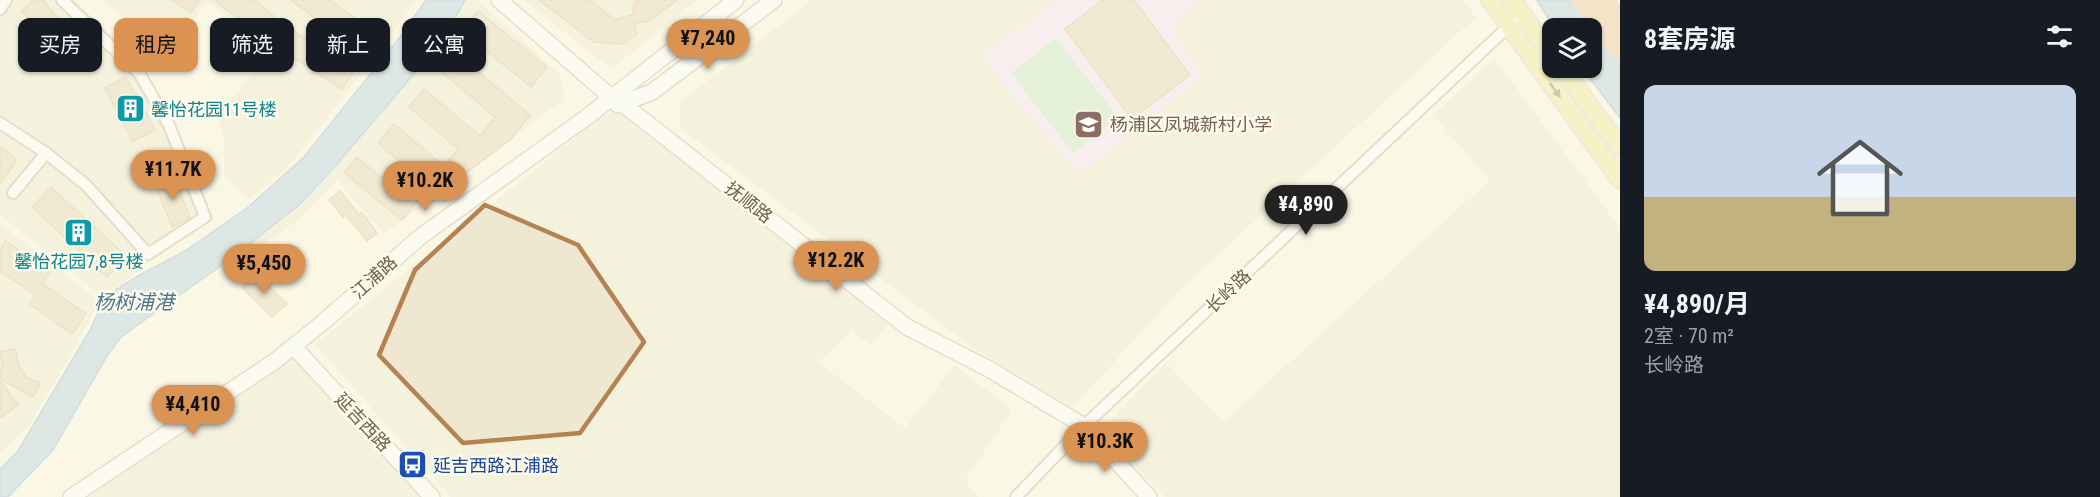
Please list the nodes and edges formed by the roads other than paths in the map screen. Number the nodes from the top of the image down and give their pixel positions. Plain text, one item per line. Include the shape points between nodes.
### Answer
1 (6, 0) edge
2 (62, 0) edge
3 (499, 0) edge
4 (736, 0) edge
5 (774, 0) edge
6 (1490, 0) edge
7 (1583, 0) edge
8 (1603, 0) edge
9 (1517, 7) edge
10 (0, 9) edge
11 (1620, 23) edge
12 (1509, 26) junction
13 (1542, 41) edge
14 (1620, 49) edge
15 (1569, 78) edge
16 (617, 100) junction
17 (0, 123) edge
18 (1620, 147) edge
19 (46, 153) junction
20 (1620, 180) edge
21 (13, 193) dead end
22 (294, 347) junction
23 (1084, 426) junction
24 (71, 497) edge
25 (432, 497) edge
26 (1016, 497) edge
27 (1149, 497) edge

1 - 10 street
2 - 19 street via 139,73 169,125 205,217 148,254 86,185
3 - 16 main road, 抚顺路
4 - 16 main road, 江浦路
5 - 16 main road, 江浦路 via 656,89
6 - 12 main road
7 - 14 highway
8 - 11 highway
9 - 12 street, 长岭路
9 - 13 main road
12 -> 20 main road
12 - 23 street, 长岭路
15 - 18 main road
16 - 22 main road, 江浦路 via 587,117 420,237
16 - 23 main road, 抚顺路 via 907,327 989,369
17 - 19 street
19 - 21 street
22 - 24 main road, 江浦路
22 - 25 main road, 延吉西路
23 - 26 street, 长岭路
23 - 27 main road, 抚顺路

